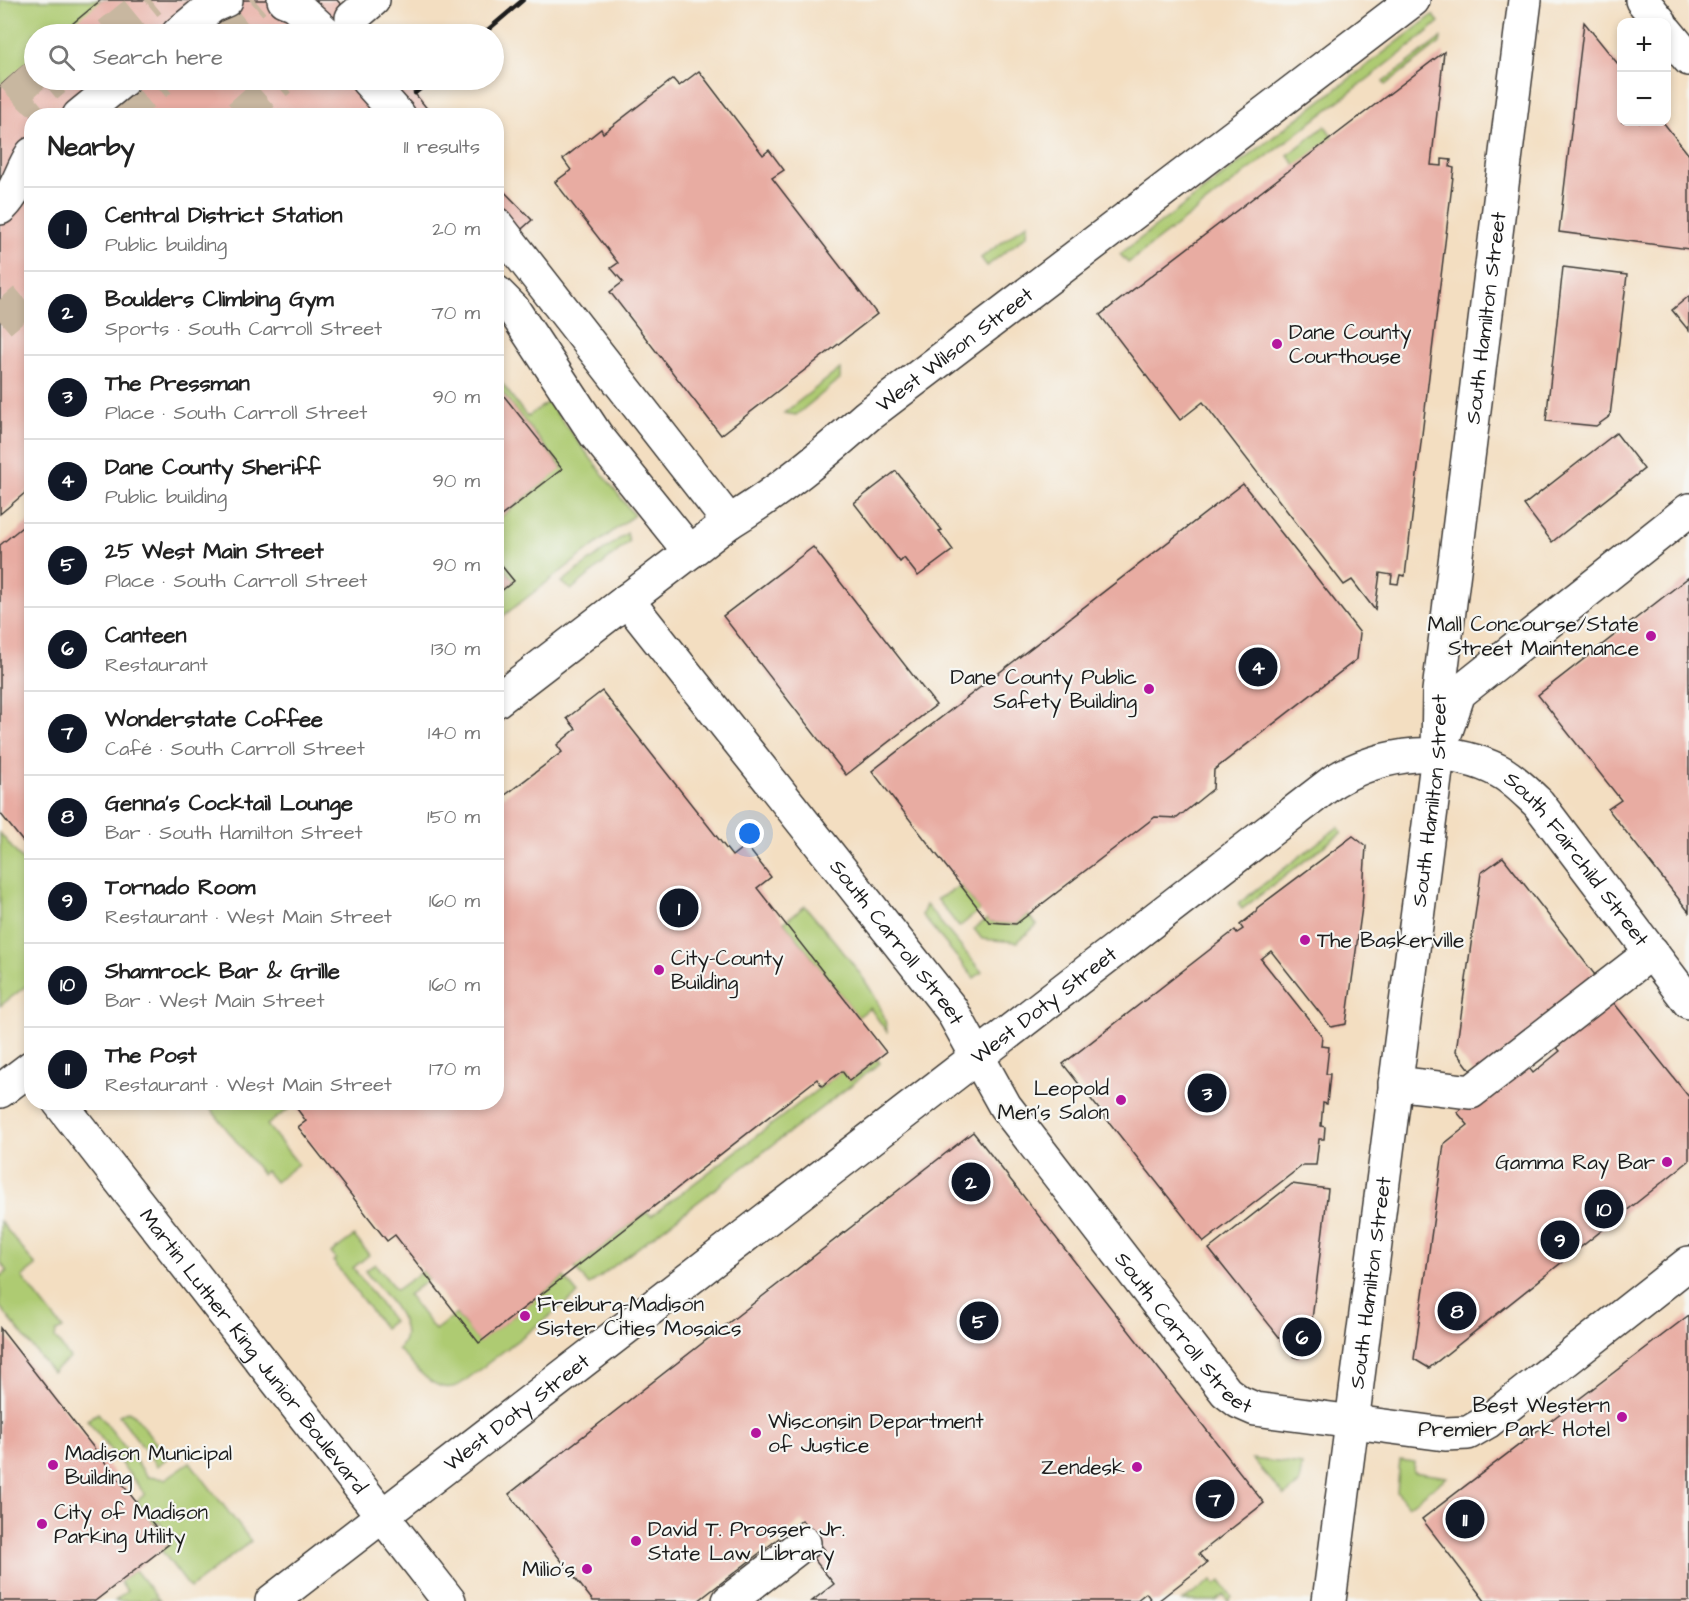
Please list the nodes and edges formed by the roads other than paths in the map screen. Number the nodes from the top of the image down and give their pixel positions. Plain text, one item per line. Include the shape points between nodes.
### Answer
1 (284, 0) edge
2 (1413, 0) edge
3 (1525, 0) edge
4 (1642, 0) edge
5 (217, 2) edge
6 (351, 17) edge
7 (1657, 18) edge
8 (190, 24) edge
9 (1671, 37) edge
10 (1689, 59) edge
11 (111, 90) edge
12 (376, 90) edge
13 (89, 108) edge
14 (392, 108) edge
15 (24, 166) edge
16 (0, 208) edge
17 (504, 234) edge
18 (505, 301) edge
19 (1689, 510) edge
20 (729, 522) junction
21 (690, 552) junction
22 (627, 600) junction
23 (504, 695) edge
24 (1437, 755) junction
25 (1652, 952) junction
26 (1689, 1002) edge
27 (977, 1056) junction
28 (24, 1073) edge
29 (1395, 1083) junction
30 (0, 1091) edge
31 (65, 1110) edge
32 (1689, 1263) edge
33 (1352, 1422) junction
34 (383, 1516) junction
35 (804, 1543) dead end
36 (272, 1601) edge
37 (449, 1601) edge
38 (729, 1601) edge
39 (1329, 1601) edge

1 - 6 street
2 - 20 street, West Wilson Street via 867,417 792,480
3 - 24 street, South Hamilton Street via 1438,691
4 - 7 street
5 - 8 street
9 - 10 street
11 - 13 street
12 - 14 street
15 - 16 street via 15,188
17 - 20 street
18 - 21 street via 596,435
19 - 24 street via 1459,693
20 - 21 street, West Wilson Street
21 - 22 street, West Wilson Street
22 - 23 street, West Wilson Street
22 - 27 street, South Carroll Street via 951,1009
24 - 25 street, South Fairchild Street via 1498,771 1527,792
24 - 27 street, West Doty Street via 1375,761 1334,781
24 - 29 street, South Hamilton Street
25 - 26 street, South Fairchild Street
25 - 29 street via 1471,1092
27 - 33 street, South Carroll Street via 1005,1106 1226,1392 1255,1409
27 - 34 street, West Doty Street
28 - 30 street
29 - 33 street, South Hamilton Street
31 - 34 street, Martin Luther King Junior Boulevard
32 - 33 street, South Carroll Street via 1478,1428 1457,1434
33 - 39 street, South Hamilton Street
34 - 36 street, West Doty Street
34 - 37 street, Martin Luther King Junior Boulevard
35 - 38 street

